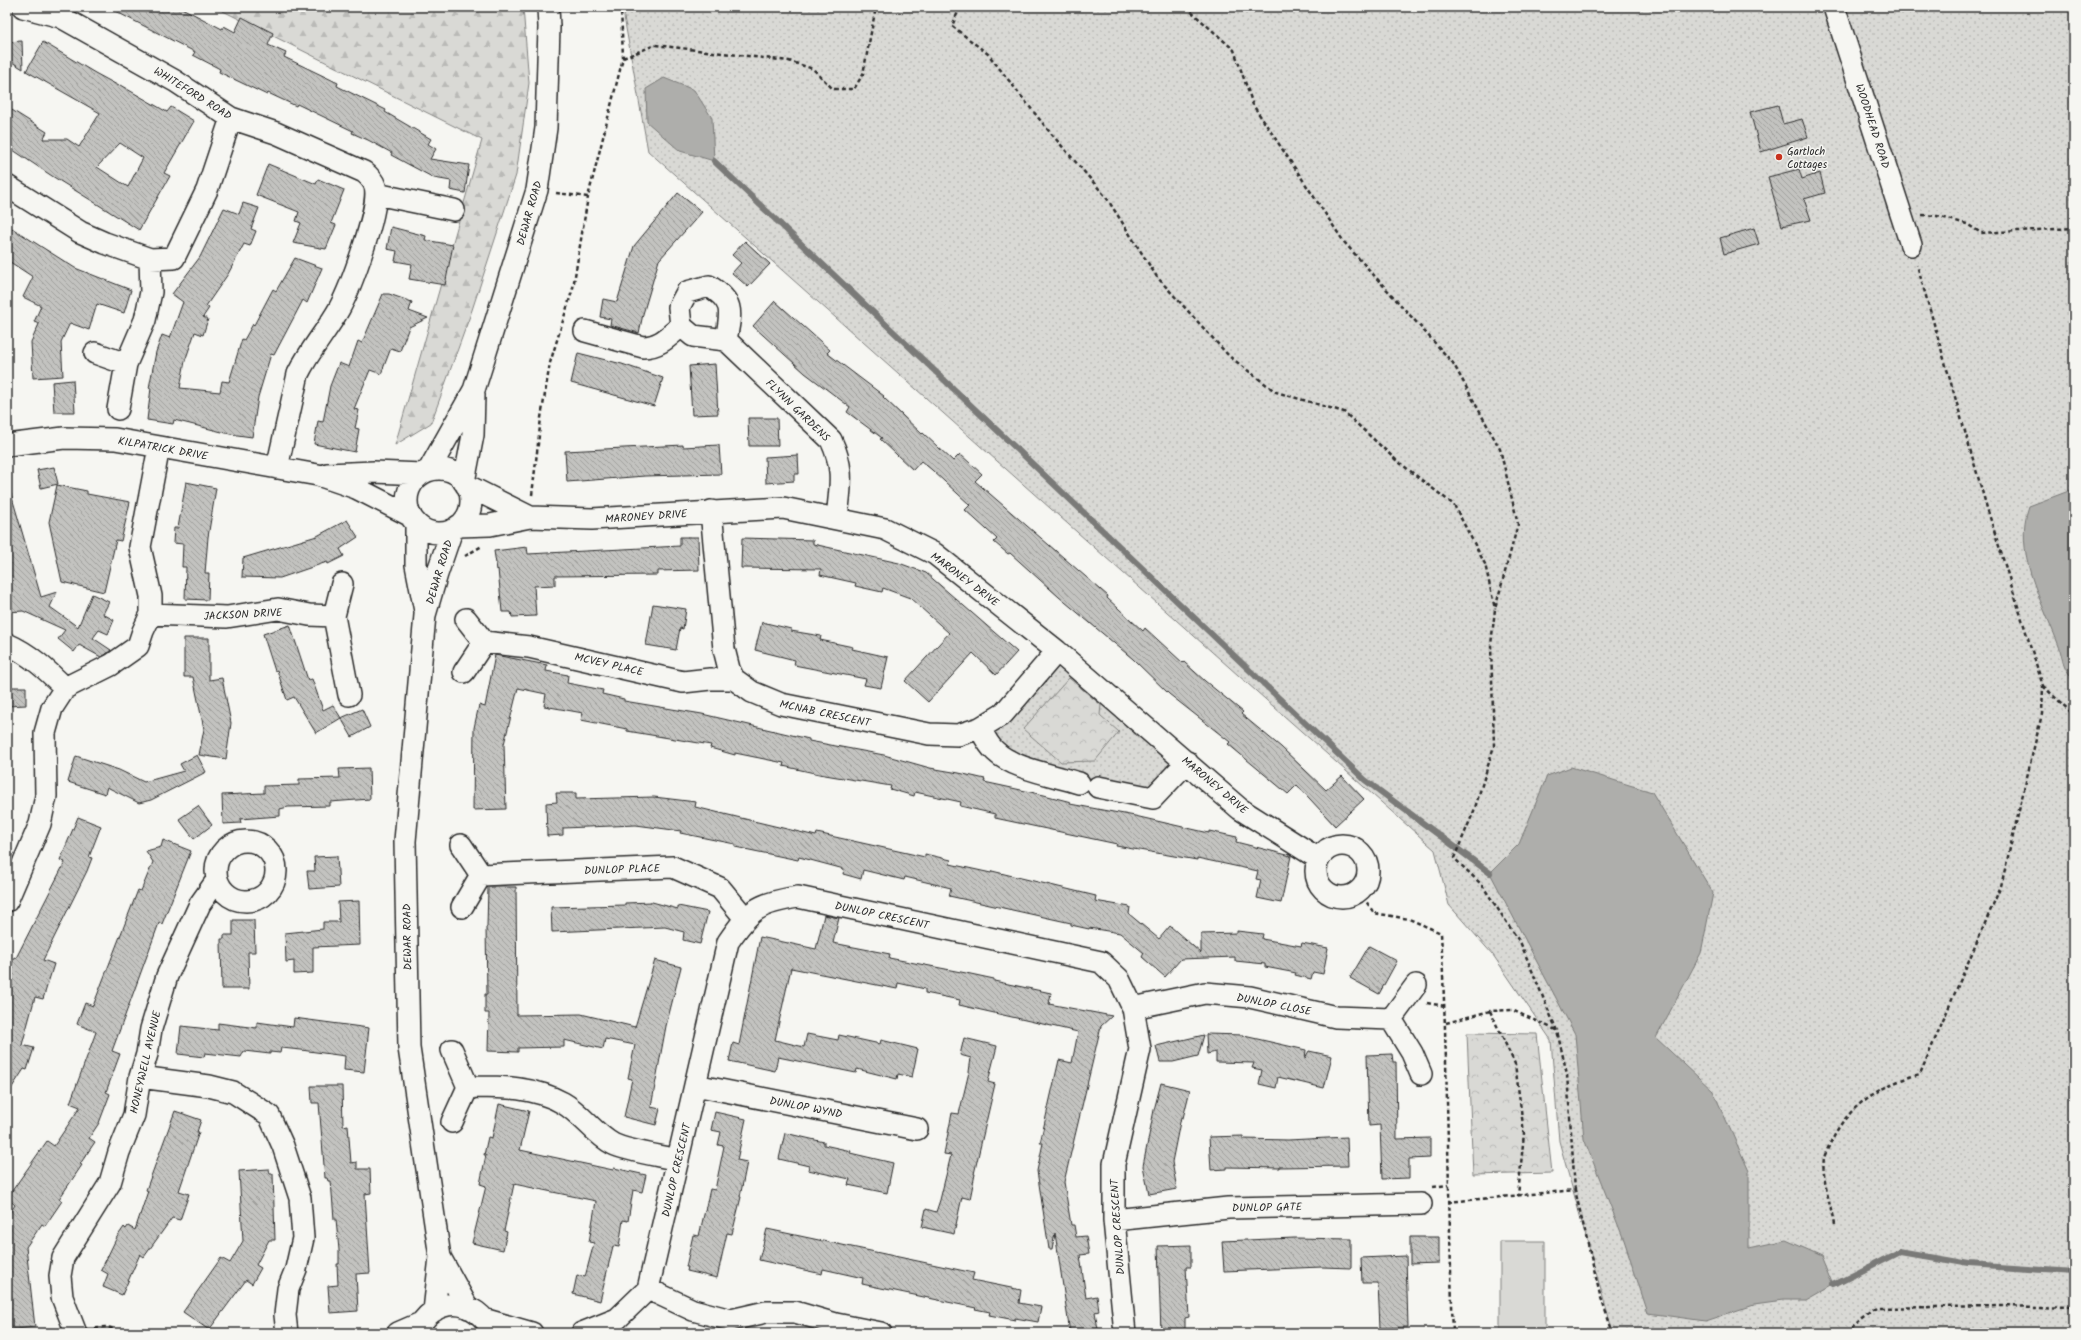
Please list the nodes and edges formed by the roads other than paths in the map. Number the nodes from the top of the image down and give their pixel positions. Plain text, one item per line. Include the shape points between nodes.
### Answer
1 (22, 7) edge
2 (548, 7) edge
3 (1834, 7) edge
4 (231, 118) junction
5 (7, 186) edge
6 (376, 194) junction
7 (454, 210) dead end
8 (1911, 245) road end
9 (150, 259) junction
10 (681, 326) junction
11 (585, 331) dead end
12 (726, 340) junction
13 (95, 353) dead end
14 (126, 364) junction
15 (474, 390) junction
16 (118, 410) dead end
17 (7, 445) edge
18 (159, 447) junction
19 (277, 468) junction
20 (426, 472) junction
21 (318, 475) junction
22 (465, 483) junction
23 (711, 512) junction
24 (530, 517) junction
25 (837, 518) junction
26 (413, 520) junction
27 (455, 528) junction
28 (342, 584) dead end
29 (150, 614) junction
30 (334, 616) junction
31 (426, 616) junction
32 (466, 618) dead end
33 (484, 642) junction
34 (7, 644) edge
35 (1057, 651) junction
36 (464, 672) dead end
37 (734, 679) junction
38 (65, 688) junction
39 (349, 695) dead end
40 (980, 728) junction
41 (1187, 762) junction
42 (461, 845) dead end
43 (1319, 859) junction
44 (481, 874) junction
45 (217, 880) dead end
46 (8, 895) edge
47 (462, 907) dead end
48 (744, 918) junction
49 (1416, 985) dead end
50 (1133, 1008) junction
51 (1391, 1019) junction
52 (452, 1050) dead end
53 (1421, 1074) dead end
54 (140, 1076) junction
55 (695, 1085) junction
56 (468, 1087) junction
57 (452, 1122) dead end
58 (917, 1129) dead end
59 (678, 1160) junction
60 (1421, 1204) dead end
61 (1114, 1220) junction
62 (440, 1257) junction
63 (648, 1289) junction
64 (468, 1308) junction
65 (424, 1322) edge
66 (490, 1327) edge
67 (835, 1328) edge
68 (84, 1332) edge
69 (287, 1333) edge
70 (398, 1333) edge
71 (532, 1333) edge
72 (582, 1333) edge
73 (881, 1333) edge
74 (1125, 1333) edge

1 - 4 street, WHITEFORD ROAD via 61,17 175,81
2 - 15 street, DEWAR ROAD via 546,128 538,190
3 - 8 street, WOODHEAD ROAD
4 - 6 street, WHITEFORD ROAD via 276,133 364,172 372,179
4 - 9 street via 207,190 174,258
5 - 9 street via 80,232
6 - 7 street
6 - 19 street via 360,260 350,286 298,374
9 - 14 street via 151,292 145,320
10 - 11 street via 661,343 652,347
10 - 12 street via 694,336
10 - 12 street via 679,307 687,292 708,286 723,295 730,310
12 - 25 street, FLYNN GARDENS via 831,440 839,457 841,477
13 - 14 street
14 - 16 street
15 - 20 street, DEWAR ROAD
15 - 22 street, DEWAR ROAD via 473,435
17 - 18 street, KILPATRICK DRIVE via 64,438 115,439
18 - 19 street, KILPATRICK DRIVE
18 - 29 street via 140,547 152,596
19 - 21 street, KILPATRICK DRIVE
20 - 21 street, KILPATRICK DRIVE
20 - 22 street via 446,470
20 - 26 street via 414,480 408,493 408,507
21 - 26 street, KILPATRICK DRIVE via 356,488
22 - 24 street, MARONEY DRIVE
22 - 27 street via 470,494 470,505 467,515
23 - 24 street, MARONEY DRIVE via 592,519
23 - 25 street, MARONEY DRIVE via 783,508
23 - 37 street via 724,649 728,668
24 - 27 street, MARONEY DRIVE via 490,525
25 - 35 street, MARONEY DRIVE via 885,529 935,554
26 - 27 street via 432,532
26 - 31 street, DEWAR ROAD via 416,565
27 - 31 street, DEWAR ROAD via 437,574
28 - 30 street
29 - 30 street, JACKSON DRIVE via 227,617 278,609 309,616
29 - 38 street via 138,646 112,666
30 - 39 street
31 - 62 street, DEWAR ROAD via 405,841 409,1040
32 - 33 street
33 - 36 street
33 - 37 street, MCVEY PLACE via 536,648 683,682
34 - 38 street via 42,664
35 - 40 street, MCNAB CRESCENT via 1003,714
35 - 41 street, MARONEY DRIVE
37 - 40 street, MCNAB CRESCENT via 752,692 781,704 921,732 958,735
38 - 46 street via 52,708 46,733 46,796 40,824
40 - 41 street via 994,751 1009,762 1089,785 1153,798
41 - 43 street, MARONEY DRIVE via 1240,809
42 - 44 street
43 - 43 street via 1317,876 1326,891 1334,896 1343,897 1359,891 1365,885 1369,868 1364,857 1355,848 1339,845 1331,847
44 - 47 street
44 - 48 street, DUNLOP PLACE via 673,868 720,888
45 - 54 street, HONEYWELL AVENUE via 200,904 167,976
48 - 50 street, DUNLOP CRESCENT via 771,901 798,897 1101,962 1120,979
48 - 55 street, DUNLOP CRESCENT via 728,942
49 - 51 street
50 - 51 street, DUNLOP CLOSE via 1204,993 1250,997 1336,1017
50 - 61 street, DUNLOP CRESCENT via 1140,1049 1114,1164
51 - 53 street via 1412,1053
52 - 56 street
54 - 68 street, HONEYWELL AVENUE via 134,1115 110,1183 63,1258 60,1276 62,1297
54 - 69 street via 233,1092 269,1115 283,1146 300,1198 302,1238 296,1269 288,1289 285,1315
55 - 58 street, DUNLOP WYND
55 - 59 street, DUNLOP CRESCENT
56 - 57 street
56 - 59 street via 508,1087 533,1091 564,1103 589,1127 613,1144
59 - 63 street, DUNLOP CRESCENT
60 - 61 street, DUNLOP GATE via 1228,1208
61 - 74 street, DUNLOP CRESCENT
62 - 64 street, DEWAR ROAD
62 - 65 street, DEWAR ROAD
63 - 67 street via 693,1310 731,1320 766,1312 795,1312
63 - 72 street via 617,1319
64 - 65 street via 448,1305
64 - 66 street via 477,1311
65 - 70 street
66 - 71 street
67 - 73 street

